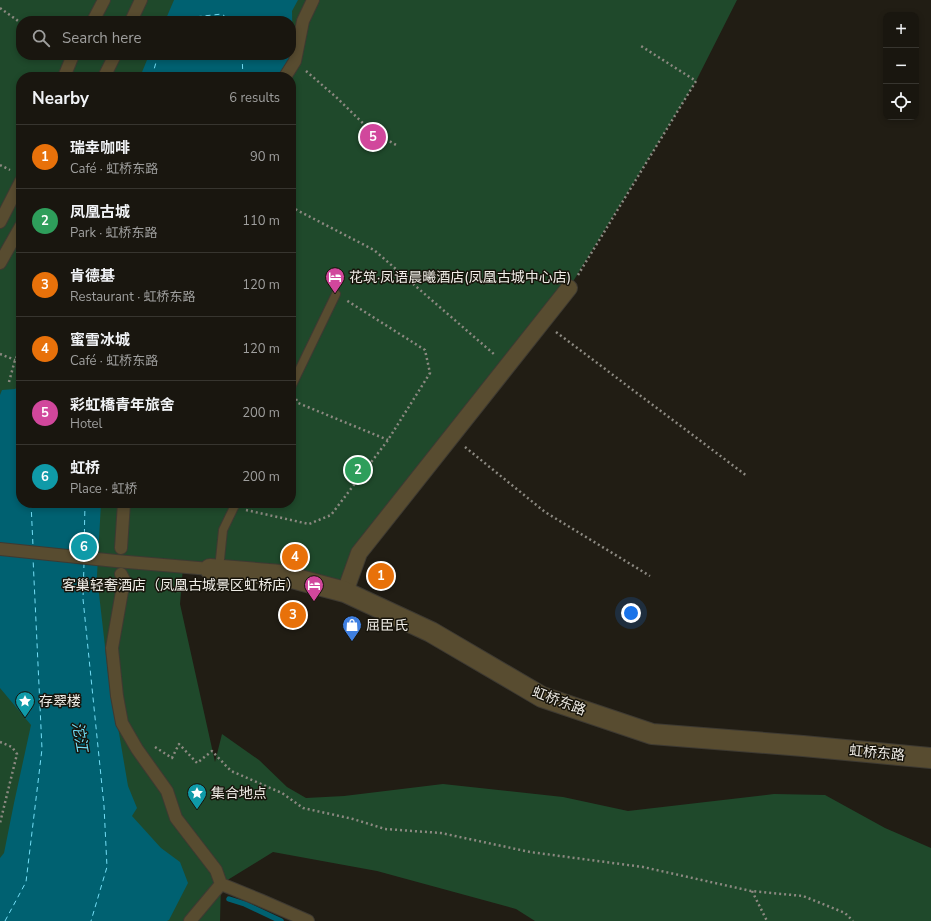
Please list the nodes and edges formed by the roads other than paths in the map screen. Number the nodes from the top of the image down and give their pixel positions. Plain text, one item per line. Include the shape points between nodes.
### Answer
1 (104, 0) edge
2 (141, 0) edge
3 (313, 0) edge
4 (96, 16) edge
5 (133, 16) edge
6 (296, 56) edge
7 (72, 60) edge
8 (112, 60) edge
9 (295, 60) edge
10 (66, 72) edge
11 (106, 72) edge
12 (288, 72) edge
13 (16, 191) edge
14 (0, 222) edge
15 (16, 235) edge
16 (0, 263) edge
17 (569, 288) road end
18 (336, 294) road end
19 (296, 376) edge
20 (124, 508) edge
21 (234, 508) edge
22 (121, 548) dead end
23 (0, 549) edge
24 (214, 569) junction
25 (121, 574) dead end
26 (345, 592) junction
27 (931, 758) edge
28 (221, 884) junction
29 (190, 921) edge
30 (308, 921) edge

1 - 4 street
2 - 5 street
3 - 6 street via 303,21
7 - 10 street
8 - 11 street
9 - 12 street
13 - 14 street
15 - 16 street
17 - 26 street via 359,553
18 - 19 lane
20 - 22 street
21 - 24 lane via 223,530
23 - 24 street
24 - 26 street, 虹桥东路 via 281,575
25 - 28 street via 124,580 112,648 122,723 167,791 176,818 216,870
26 - 27 street, 虹桥东路 via 431,632 542,697 652,734
28 - 29 street
28 - 30 street

